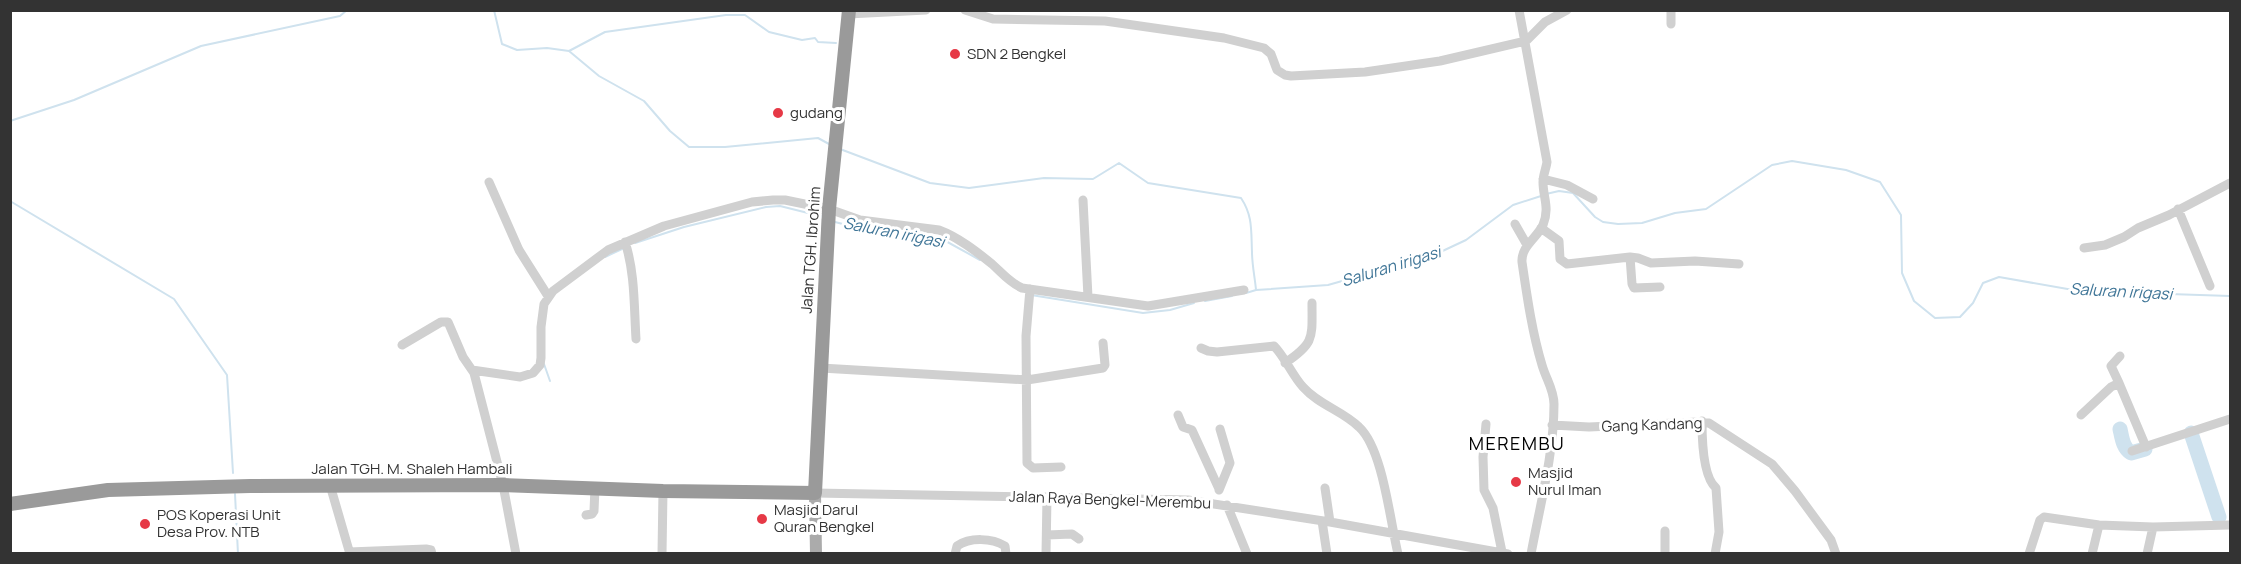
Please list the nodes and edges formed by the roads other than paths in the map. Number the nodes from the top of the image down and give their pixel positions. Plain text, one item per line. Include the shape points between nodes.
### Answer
1 (926, 10) edge
2 (965, 10) edge
3 (1519, 10) edge
4 (1567, 10) edge
5 (1671, 10) edge
6 (849, 12) edge
7 (1671, 24) dead end
8 (1526, 41) junction
9 (489, 182) dead end
10 (2230, 183) edge
11 (1544, 187) junction
12 (1593, 199) dead end
13 (1083, 200) dead end
14 (2178, 209) junction
15 (829, 216) junction
16 (1515, 224) dead end
17 (1541, 228) junction
18 (626, 245) junction
19 (1527, 245) junction
20 (2084, 248) dead end
21 (1630, 257) junction
22 (1739, 264) dead end
23 (2210, 286) dead end
24 (1660, 287) dead end
25 (1244, 290) dead end
26 (1030, 292) junction
27 (548, 296) junction
28 (1088, 297) junction
29 (1312, 303) dead end
30 (636, 339) dead end
31 (1103, 343) dead end
32 (402, 345) dead end
33 (1201, 348) dead end
34 (2120, 356) dead end
35 (1285, 363) junction
36 (821, 368) junction
37 (474, 375) junction
38 (1027, 380) junction
39 (2119, 383) junction
40 (1178, 415) dead end
41 (2081, 415) dead end
42 (2230, 419) edge
43 (1702, 422) junction
44 (1486, 424) dead end
45 (1552, 424) junction
46 (1220, 429) dead end
47 (2146, 447) junction
48 (2132, 451) dead end
49 (1061, 467) dead end
50 (330, 485) junction
51 (503, 485) junction
52 (595, 488) junction
53 (1325, 488) dead end
54 (1219, 489) junction
55 (663, 491) junction
56 (815, 493) junction
57 (1047, 497) junction
58 (10, 504) edge
59 (1224, 505) junction
60 (586, 515) dead end
61 (1326, 521) junction
62 (2099, 525) junction
63 (2230, 525) edge
64 (2153, 527) junction
65 (1665, 531) dead end
66 (1393, 532) junction
67 (1047, 535) junction
68 (1078, 539) dead end
69 (1447, 542) junction
70 (1475, 550) edge
71 (350, 553) edge
72 (1505, 553) edge
73 (432, 554) edge
74 (516, 554) edge
75 (662, 554) edge
76 (816, 554) edge
77 (955, 554) edge
78 (1006, 554) edge
79 (1046, 554) edge
80 (1248, 554) edge
81 (1327, 554) edge
82 (1398, 554) edge
83 (1450, 554) edge
84 (1532, 554) edge
85 (1665, 554) edge
86 (1715, 554) edge
87 (1836, 554) edge
88 (2029, 554) edge
89 (2092, 554) edge
90 (2147, 554) edge

1 - 6 street
2 - 8 street via 993,19 1105,21 1224,38 1264,48 1277,70 1288,76 1365,72 1440,62
3 - 8 street
4 - 8 street via 1545,22
5 - 7 street
6 - 15 highway, Jalan TGH. Ibrohim
8 - 11 street via 1546,162
9 - 27 street via 519,250
10 - 14 street
11 - 12 street via 1568,185
11 - 17 street via 1547,209
13 - 28 street
14 - 20 street via 2105,245
14 - 23 street
15 - 18 street via 785,200 761,200 664,226
15 - 26 street via 945,232
15 - 36 highway, Jalan TGH. Ibrohim
16 - 19 street
17 - 19 street
17 - 21 street via 1559,241 1560,258 1567,264
18 - 27 street via 601,255
18 - 30 street
19 - 45 street via 1522,257 1525,281 1542,365 1553,397
21 - 22 street via 1647,263
21 - 24 street via 1634,288
25 - 28 street via 1148,306
26 - 28 street
26 - 38 street
27 - 37 street via 541,319 540,365 533,373 520,377
29 - 35 street via 1310,343
31 - 38 street via 1103,368
32 - 37 street via 446,321
33 - 35 street via 1217,352 1272,345
34 - 39 street via 2111,366
35 - 66 street via 1308,392 1359,427 1370,441
36 - 38 street
36 - 56 highway, Jalan TGH. Ibrohim
37 - 51 street
38 - 49 street via 1028,465
39 - 41 street
39 - 47 street
40 - 54 street via 1183,427 1192,430
42 - 47 street
43 - 45 street, Gang Kandang via 1589,428
43 - 86 street via 1709,483 1716,488 1719,532
43 - 87 street, Gang Kandang via 1772,464 1832,540
44 - 72 street via 1484,490
45 - 84 street
46 - 54 street via 1230,463
47 - 48 street
50 - 51 highway, Jalan TGH. M. Shaleh Hambali
50 - 58 highway, Jalan TGH. M. Shaleh Hambali via 108,490
50 - 71 street
51 - 52 highway, Jalan TGH. M. Shaleh Hambali
51 - 74 street
52 - 55 highway, Jalan TGH. M. Shaleh Hambali
52 - 60 street via 594,511
53 - 61 street
54 - 59 street
55 - 56 highway, Jalan TGH. M. Shaleh Hambali
55 - 75 street
56 - 57 street, Jalan Raya Bengkel-Merembu
56 - 76 main road
57 - 59 street, Jalan Raya Bengkel-Merembu via 1152,498
57 - 67 street
59 - 61 street, Jalan Raya Bengkel-Merembu
59 - 80 street
61 - 66 street, Jalan Raya Bengkel-Merembu
61 - 81 street
62 - 64 street
62 - 88 street via 2044,517
62 - 89 street
63 - 64 street
64 - 90 street
65 - 85 street
66 - 69 street, Jalan Raya Bengkel-Merembu
66 - 82 street
67 - 68 street via 1072,534
67 - 79 street
69 - 70 street, Jalan Raya Bengkel-Merembu
69 - 83 street
70 - 72 street, Jalan Raya Bengkel-Merembu
71 - 73 street via 426,549
77 - 78 street via 962,542 983,540 1005,546

